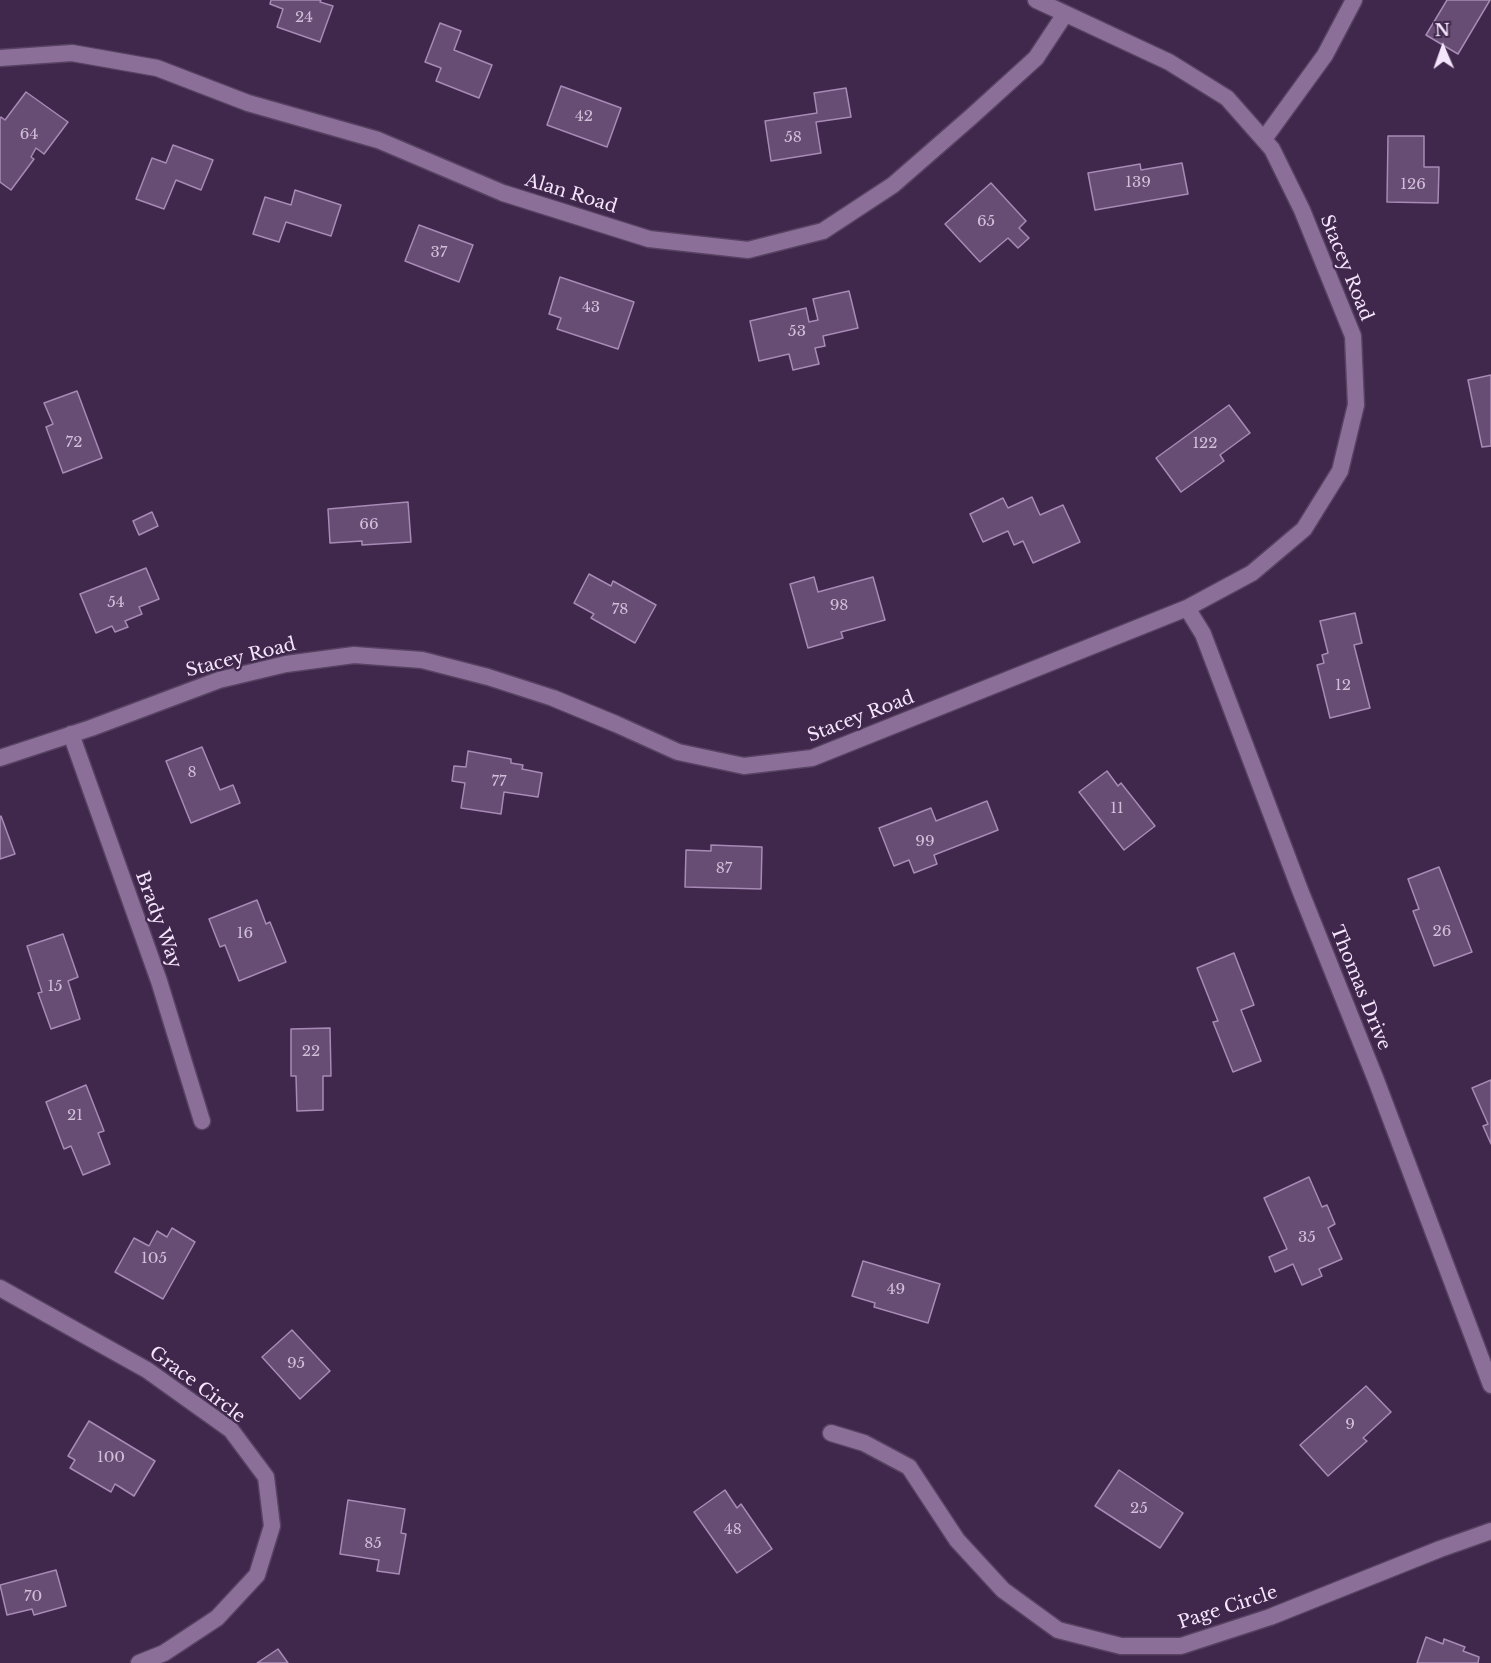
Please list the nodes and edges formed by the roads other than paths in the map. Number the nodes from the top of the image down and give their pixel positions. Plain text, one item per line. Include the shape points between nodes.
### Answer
1 (1036, 0) edge
2 (1354, 0) edge
3 (1065, 14) junction
4 (0, 58) edge
5 (1264, 140) junction
6 (1187, 608) junction
7 (71, 734) junction
8 (0, 758) edge
9 (202, 1121) dead end
10 (0, 1288) edge
11 (1491, 1384) edge
12 (831, 1433) dead end
13 (1491, 1531) edge
14 (139, 1663) edge

1 - 3 street, Stacey Road
2 - 5 street via 1325,55
3 - 4 street, Alan Road via 1036,58 893,185 823,231 748,250 649,239 503,193 378,141 249,104 157,68 72,53
3 - 5 street, Stacey Road via 1169,62 1227,98
5 - 6 street, Stacey Road via 1302,210 1353,336 1356,405 1340,471 1304,529 1252,573
6 - 7 street, Stacey Road via 812,758 744,766 678,752 553,698 488,677 422,660 354,655 286,664 219,680
6 - 11 street, Thomas Drive via 1203,634
7 - 8 street, Stacey Road
7 - 9 street, Brady Way via 159,981
10 - 14 street, Grace Circle via 147,1370 231,1431 266,1477 272,1526 257,1575 217,1618 164,1653
12 - 13 street, Page Circle via 864,1443 909,1467 957,1540 1003,1590 1058,1630 1121,1646 1181,1646 1269,1617

